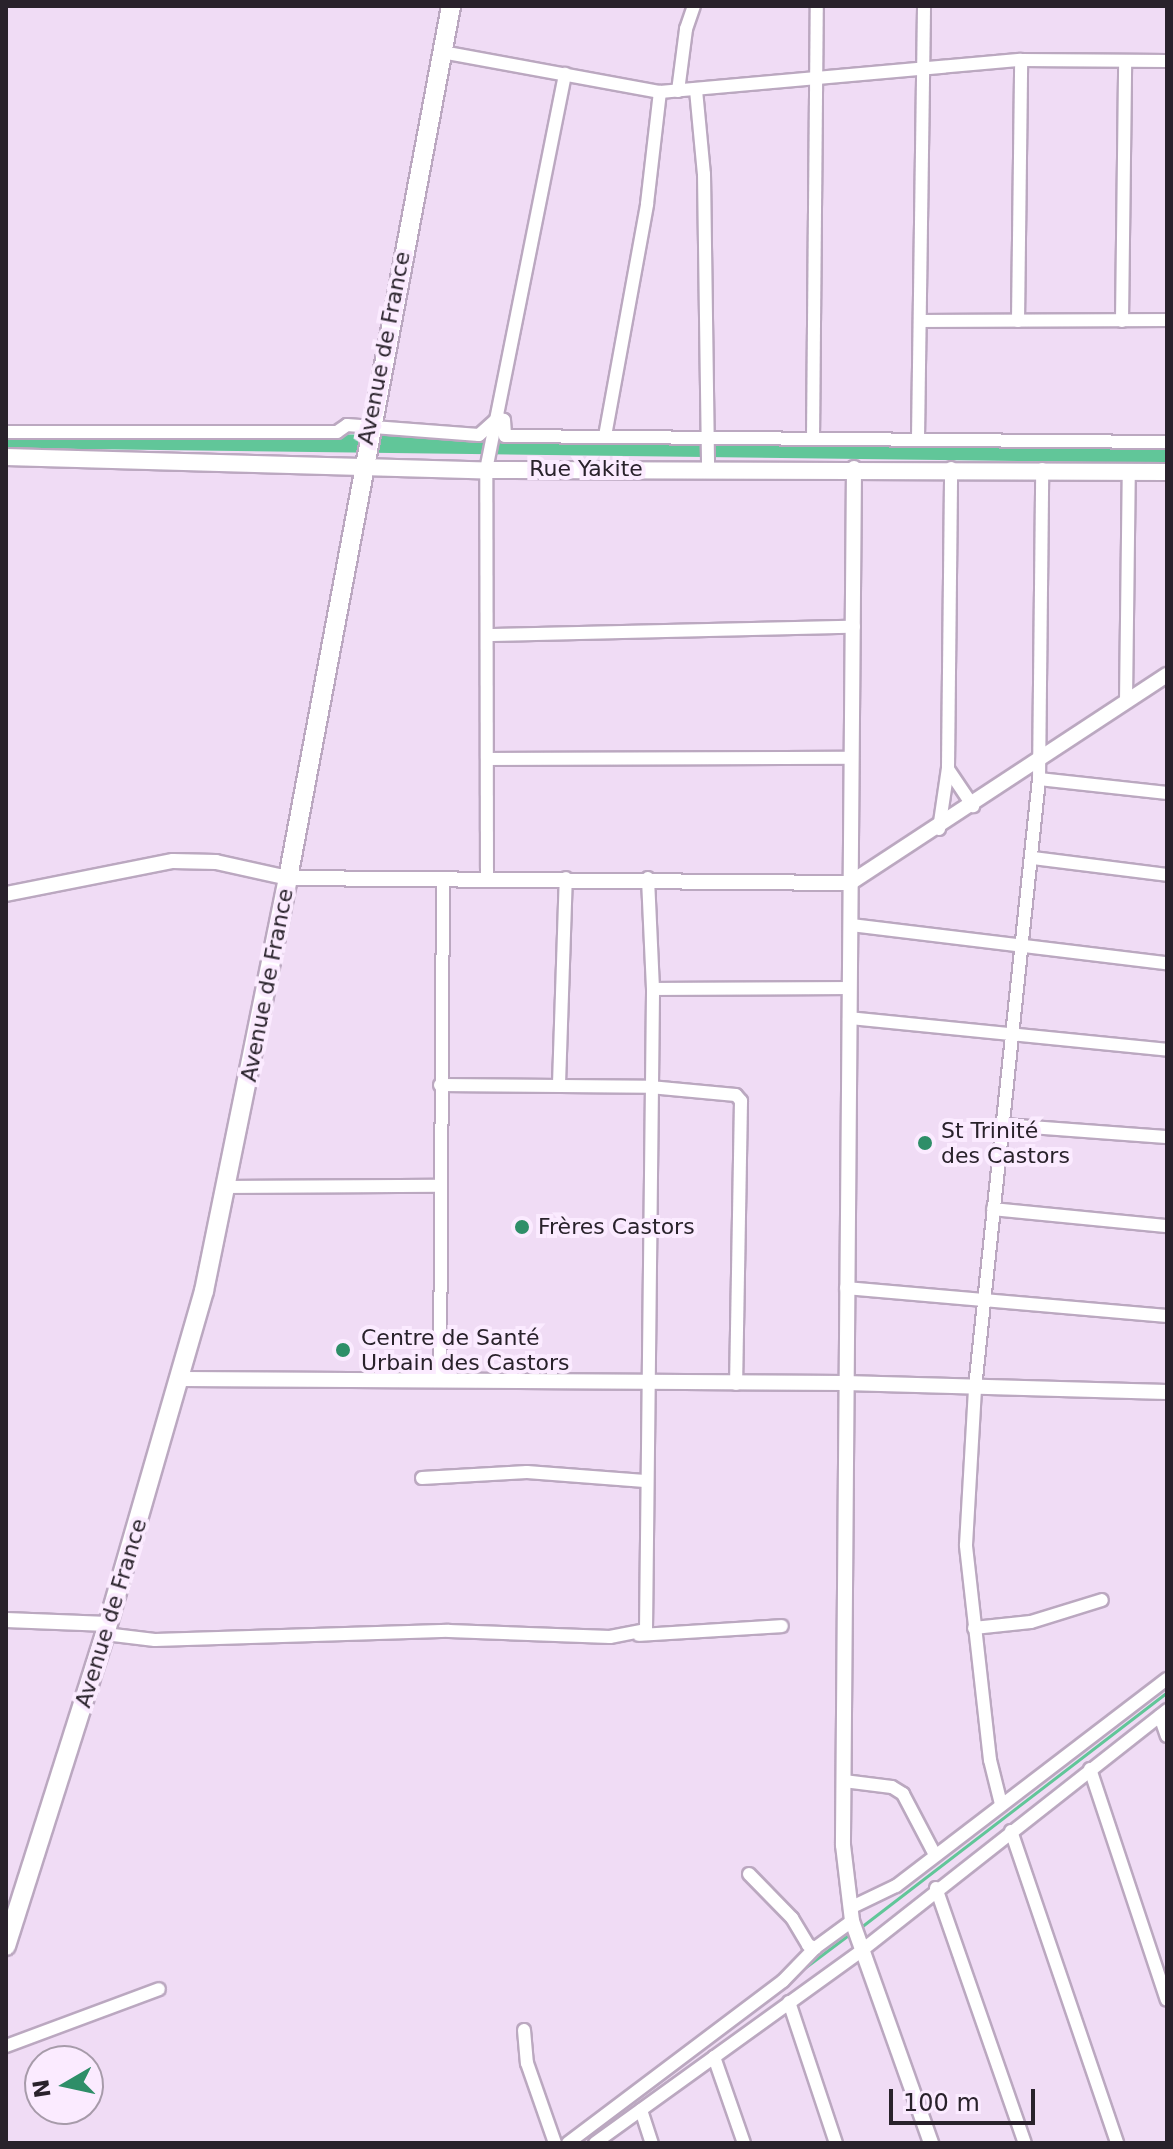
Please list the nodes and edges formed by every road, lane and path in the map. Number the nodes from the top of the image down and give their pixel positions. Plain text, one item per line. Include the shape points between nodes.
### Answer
1 (451, 6) edge
2 (694, 6) edge
3 (817, 6) edge
4 (924, 6) edge
5 (442, 52) junction
6 (1021, 60) junction
7 (1125, 61) junction
8 (1167, 61) edge
9 (923, 66) junction
10 (565, 74) junction
11 (816, 76) junction
12 (696, 90) junction
13 (678, 91) junction
14 (660, 92) junction
15 (1167, 320) edge
16 (921, 321) junction
17 (1018, 321) junction
18 (1122, 321) junction
19 (498, 418) junction
20 (368, 429) junction
21 (6, 432) edge
22 (605, 436) junction
23 (708, 438) junction
24 (918, 438) junction
25 (813, 439) junction
26 (1167, 442) edge
27 (6, 457) edge
28 (363, 460) junction
29 (486, 467) junction
30 (854, 468) junction
31 (951, 468) junction
32 (708, 469) junction
33 (1042, 469) junction
34 (1129, 471) junction
35 (1167, 472) edge
36 (854, 627) junction
37 (488, 635) junction
38 (1167, 675) edge
39 (1126, 701) junction
40 (851, 758) junction
41 (487, 759) junction
42 (1040, 762) junction
43 (948, 768) junction
44 (1039, 779) junction
45 (1167, 793) edge
46 (973, 806) junction
47 (939, 829) junction
48 (1033, 858) junction
49 (1167, 875) edge
50 (288, 878) junction
51 (487, 878) junction
52 (566, 878) junction
53 (648, 878) junction
54 (443, 879) junction
55 (850, 883) junction
56 (6, 894) edge
57 (851, 925) junction
58 (1024, 950) junction
59 (1167, 963) edge
60 (849, 988) junction
61 (653, 989) junction
62 (849, 1018) junction
63 (1015, 1035) junction
64 (1167, 1050) edge
65 (559, 1084) junction
66 (440, 1085) junction
67 (650, 1087) junction
68 (1003, 1125) junction
69 (1167, 1137) edge
70 (437, 1186) junction
71 (227, 1187) junction
72 (993, 1209) junction
73 (1167, 1226) edge
74 (846, 1288) junction
75 (986, 1301) junction
76 (1167, 1316) edge
77 (182, 1379) junction
78 (440, 1380) junction
79 (845, 1383) junction
80 (645, 1384) junction
81 (736, 1384) junction
82 (975, 1388) junction
83 (1167, 1392) edge
84 (422, 1478) dead end
85 (645, 1481) junction
86 (1102, 1600) dead end
87 (6, 1620) edge
88 (782, 1626) dead end
89 (974, 1628) junction
90 (107, 1629) junction
91 (639, 1635) junction
92 (1167, 1679) edge
93 (1164, 1713) edge
94 (1167, 1736) edge
95 (1090, 1769) junction
96 (844, 1781) junction
97 (1001, 1804) junction
98 (1011, 1831) junction
99 (934, 1853) junction
100 (749, 1874) dead end
101 (936, 1888) junction
102 (851, 1914) junction
103 (6, 1946) edge
104 (815, 1948) junction
105 (860, 1948) junction
106 (159, 1989) dead end
107 (1167, 2000) edge
108 (789, 2002) junction
109 (524, 2030) dead end
110 (6, 2046) edge
111 (714, 2057) junction
112 (641, 2110) junction
113 (555, 2143) edge
114 (568, 2143) edge
115 (595, 2143) edge
116 (652, 2143) edge
117 (744, 2143) edge
118 (836, 2143) edge
119 (931, 2143) edge
120 (1025, 2143) edge
121 (1117, 2143) edge

1 - 5 main road, Avenue de France
2 - 13 street
3 - 11 street
4 - 9 street
5 - 10 street
5 - 20 main road, Avenue de France
6 - 7 street
6 - 9 street
6 - 17 street
7 - 8 street
7 - 18 street
9 - 11 street
9 - 16 street
10 - 14 street
10 - 19 street
11 - 12 street
11 - 25 street
12 - 13 street
12 - 23 street via 704,174
13 - 14 street
14 - 22 street via 647,204
15 - 18 street
16 - 17 street
16 - 24 street
17 - 18 street
19 - 20 street via 479,435
19 - 22 street via 504,420 505,436
19 - 29 street
20 - 21 street via 347,425 337,432
20 - 28 main road, Avenue de France
22 - 23 street
23 - 25 street
23 - 32 street
24 - 25 street
24 - 26 street
27 - 28 main road, Rue Yakite
28 - 29 main road, Rue Yakite
28 - 50 main road, Avenue de France
29 - 32 main road, Rue Yakite
29 - 37 street
30 - 31 main road, Rue Yakite
30 - 32 main road, Rue Yakite
30 - 36 street
31 - 33 main road, Rue Yakite
31 - 43 street
33 - 34 main road, Rue Yakite
33 - 42 street
34 - 35 main road, Rue Yakite
34 - 39 street
36 - 37 street
36 - 40 street
37 - 41 street
38 - 39 street
39 - 42 street
40 - 41 street
40 - 55 street
41 - 51 street
42 - 44 street
42 - 46 street
43 - 46 street
43 - 47 street
44 - 45 street
44 - 48 street
46 - 47 street
47 - 55 street
48 - 49 street
48 - 58 street
50 - 54 street
50 - 56 street via 216,862 173,861
50 - 71 main road, Avenue de France
51 - 52 street
51 - 54 street
52 - 53 street
52 - 65 street
53 - 55 street
53 - 61 street
54 - 66 street
55 - 57 street
57 - 58 street
57 - 60 street
58 - 59 street
58 - 63 street
60 - 61 street
60 - 62 street
61 - 67 street
62 - 63 street
62 - 74 street
63 - 64 street
63 - 68 street
65 - 66 street
65 - 67 street
66 - 70 street
67 - 80 street
67 - 81 street via 729,1094 741,1101
68 - 69 street
68 - 72 street
70 - 71 street
70 - 78 street
71 - 77 main road, Avenue de France
72 - 73 street
72 - 75 street
74 - 75 street
74 - 79 street
75 - 76 street
75 - 82 street
77 - 78 street
77 - 90 main road, Avenue de France
78 - 80 street
79 - 81 street
79 - 82 street
79 - 96 street
80 - 81 street
80 - 85 street
82 - 83 street
82 - 89 street via 966,1545
84 - 85 street via 527,1472
85 - 91 street via 648,1621
86 - 89 street via 1031,1622
87 - 90 street
88 - 91 street
89 - 97 street via 985,1676 990,1760
90 - 91 street via 155,1640 449,1631
90 - 103 main road, Avenue de France
92 - 97 street via 1024,1792
93 - 94 street
93 - 95 street
95 - 98 street
95 - 107 street
96 - 99 street via 892,1787 903,1794
96 - 102 street
97 - 99 street
98 - 101 street
98 - 121 street
99 - 102 street via 896,1886
100 - 104 street
101 - 105 street
101 - 120 street
102 - 104 street
102 - 105 street
104 - 114 street via 783,1981
105 - 108 street
105 - 119 street
106 - 110 street
108 - 111 street
108 - 118 street
109 - 113 street via 527,2063
111 - 112 street
111 - 117 street
112 - 115 street
112 - 116 street

